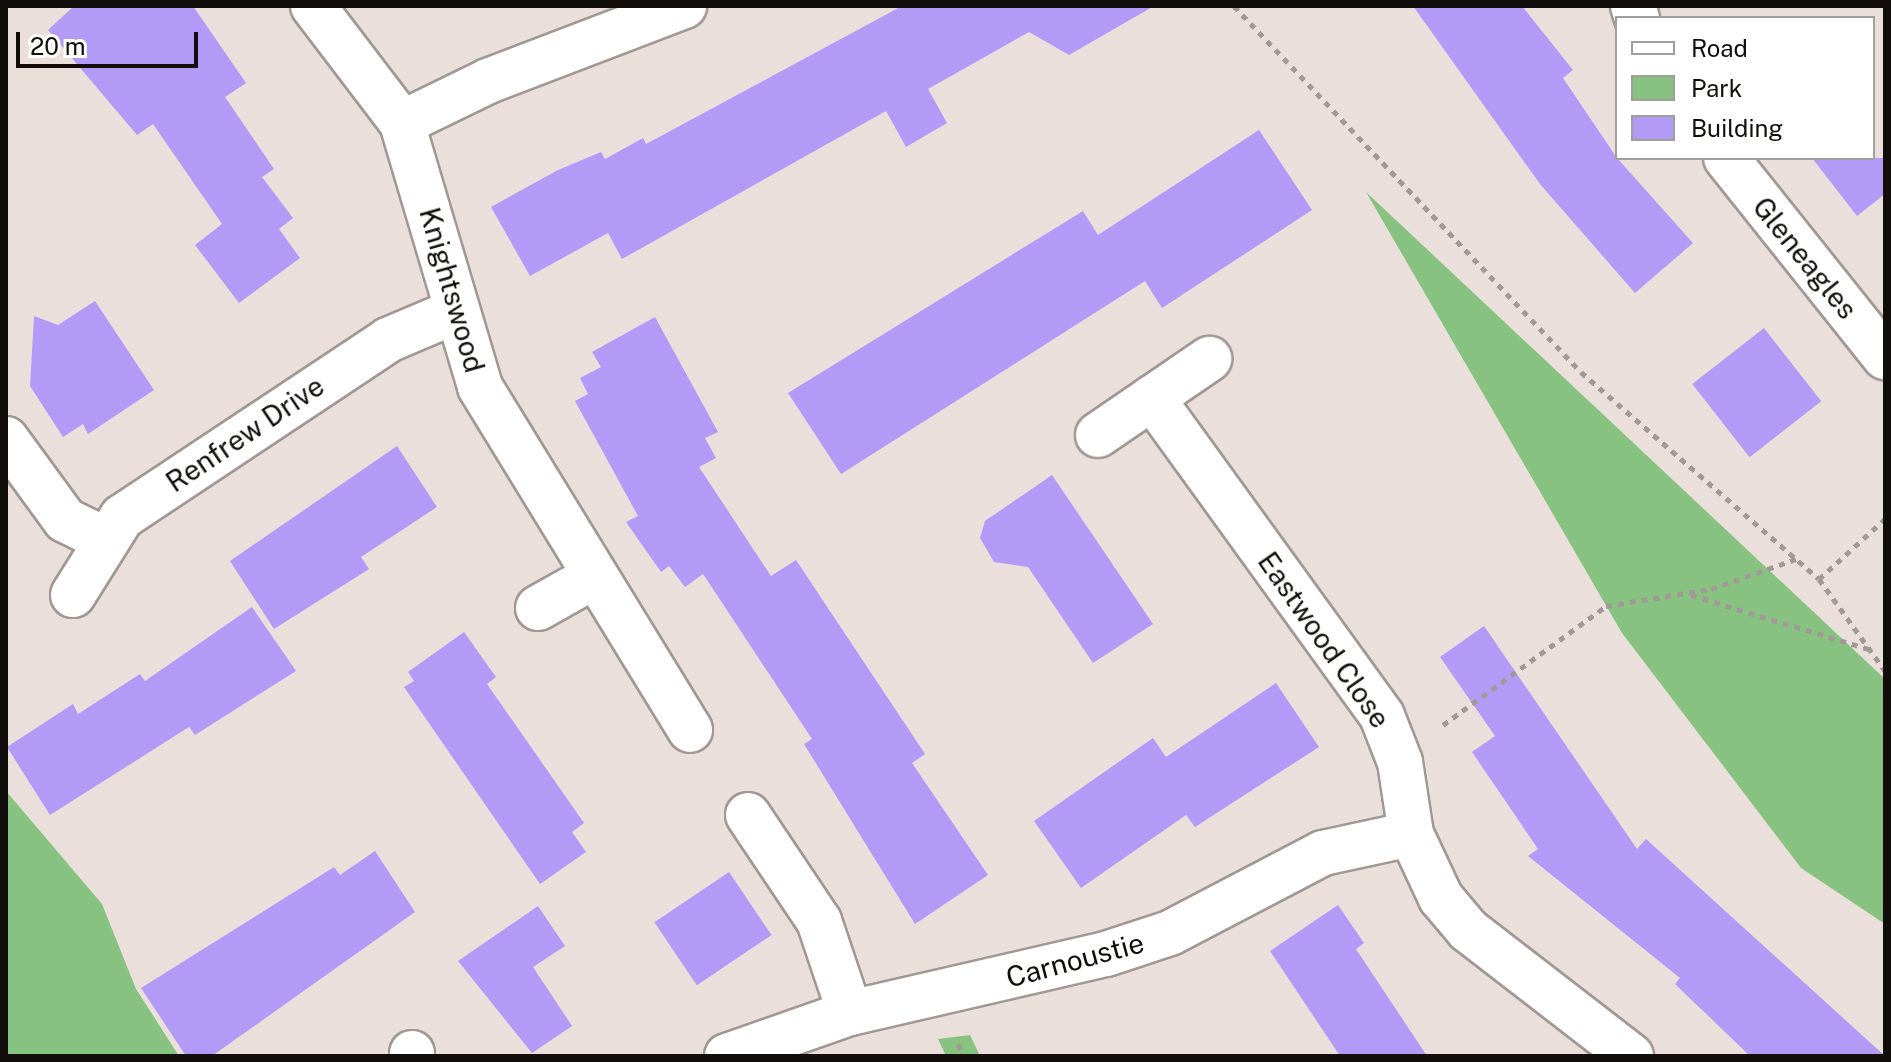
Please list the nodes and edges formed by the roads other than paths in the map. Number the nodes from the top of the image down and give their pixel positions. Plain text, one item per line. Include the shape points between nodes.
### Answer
1 (313, 6) edge
2 (684, 6) edge
3 (402, 123) junction
4 (1728, 160) edge
5 (452, 313) junction
6 (1885, 357) edge
7 (1209, 359) dead end
8 (1152, 398) junction
9 (1098, 435) dead end
10 (6, 439) edge
11 (104, 539) junction
12 (593, 577) junction
13 (73, 595) dead end
14 (538, 608) dead end
15 (690, 730) dead end
16 (748, 815) dead end
17 (1411, 834) junction
18 (850, 1013) junction
19 (727, 1056) edge
20 (1631, 1056) edge

1 - 3 street, Knightswood
2 - 3 street via 488,81
3 - 5 street, Knightswood
4 - 6 street, Gleneagles
5 - 11 street, Renfrew Drive via 388,340 122,517
5 - 12 street, Knightswood via 496,419
7 - 8 street
8 - 9 street
8 - 17 street, Eastwood Close via 1382,716 1400,762
10 - 11 street via 65,520
11 - 13 street, Renfrew Drive
12 - 14 street
12 - 15 street, Knightswood
16 - 18 street via 819,921
17 - 18 street, Carnoustie via 1323,853 1170,933 1106,954
17 - 20 street, Eastwood Close via 1441,898 1468,930
18 - 19 street, Carnoustie

